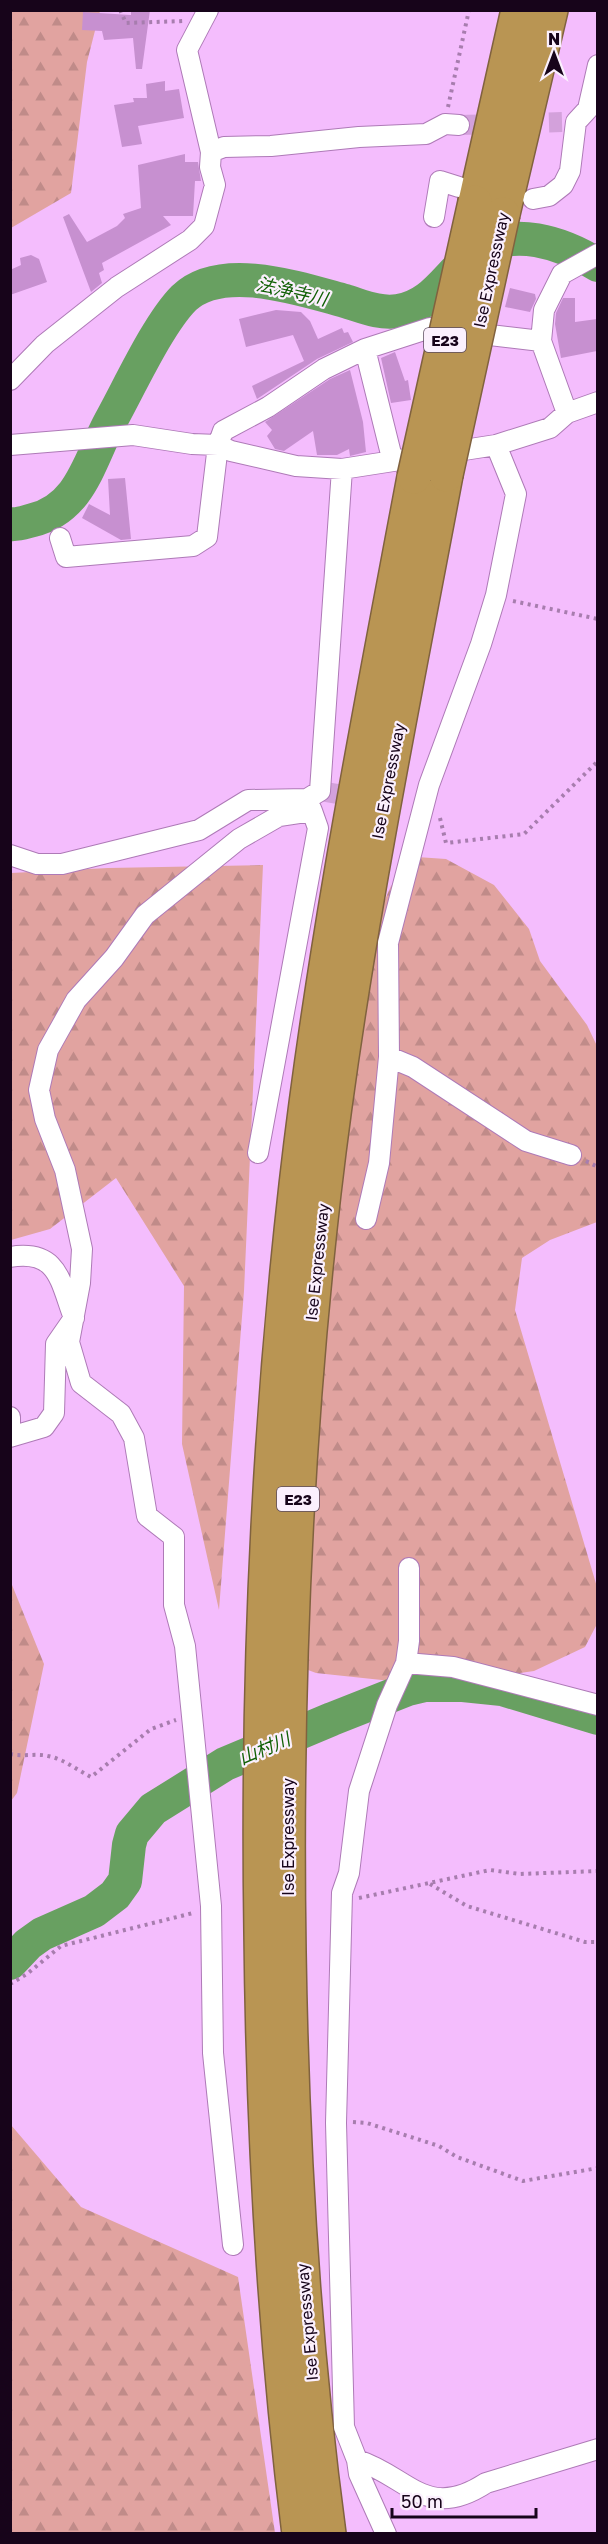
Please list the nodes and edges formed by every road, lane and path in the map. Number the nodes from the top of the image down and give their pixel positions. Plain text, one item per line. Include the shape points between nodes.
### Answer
1 (120, 10) edge
2 (469, 10) edge
3 (518, 10) edge
4 (551, 10) edge
5 (203, 18) edge
6 (597, 65) edge
7 (581, 115) edge
8 (452, 125) joint
9 (211, 152) junction
10 (533, 199) dead end
11 (479, 201) junction
12 (434, 217) dead end
13 (597, 254) edge
14 (541, 341) junction
15 (365, 349) junction
16 (10, 380) edge
17 (597, 402) edge
18 (567, 413) junction
19 (10, 445) edge
20 (218, 445) junction
21 (496, 445) junction
22 (391, 454) dead end
23 (342, 469) junction
24 (430, 476) junction
25 (60, 538) dead end
26 (496, 595) junction
27 (597, 619) edge
28 (597, 761) edge
29 (309, 805) junction
30 (416, 806) junction
31 (10, 855) edge
32 (389, 1056) junction
33 (258, 1153) dead end
34 (571, 1155) dead end
35 (366, 1219) dead end
36 (10, 1257) edge
37 (74, 1318) junction
38 (12, 1427) edge
39 (409, 1568) dead end
40 (406, 1663) junction
41 (597, 1705) edge
42 (191, 1716) junction
43 (10, 1754) edge
44 (597, 1871) edge
45 (430, 1884) junction
46 (342, 1893) junction
47 (211, 1906) junction
48 (597, 1942) edge
49 (10, 1984) edge
50 (336, 2123) junction
51 (597, 2168) edge
52 (233, 2245) dead end
53 (597, 2449) edge
54 (357, 2460) junction
55 (299, 2534) edge
56 (329, 2534) edge
57 (386, 2534) edge

1 - 5 path via 126,23
2 - 8 path
3 - 11 highway, Ise Expressway / E23
4 - 11 highway, Ise Expressway / E23
5 - 9 street via 186,50
6 - 7 street
7 - 10 street via 570,171 563,185 549,196
8 - 9 street via 426,134 224,147
9 - 16 street via 215,185 204,226 190,240 117,286 31,357
11 - 12 street via 440,181
11 - 24 highway, Ise Expressway / E23, bridge
13 - 14 street via 562,274 544,310
14 - 15 street via 430,328
14 - 18 street
15 - 20 street via 324,369 268,407 223,431
15 - 22 street
17 - 18 street
18 - 21 street via 550,428
19 - 20 street via 133,435
20 - 23 street via 296,466
20 - 25 street via 207,537 193,546 66,557
21 - 23 street
21 - 26 street via 516,494
23 - 29 street via 320,791
24 - 55 highway, Ise Expressway / E23 via 341,868 317,1022 284,1305 270,1479 260,1797 262,2053 274,2276
24 - 56 highway, Ise Expressway / E23 via 324,1192 298,1482 287,1832 291,2052 303,2276
26 - 27 path
26 - 30 street via 481,645
28 - 30 path via 524,834 446,843 438,809
29 - 31 street via 248,800 199,831 62,864 37,864
29 - 33 street via 318,828
29 - 37 street via 279,816 239,839 145,915 114,958 76,1000 48,1050 39,1090 45,1119 65,1170 82,1249
30 - 32 street via 388,943
32 - 34 street via 413,1067 526,1141
32 - 35 street via 379,1163
36 - 37 street via 27,1254 44,1258 56,1269
37 - 38 street via 56,1344 54,1413 44,1427
37 - 42 street via 69,1342 81,1383 121,1414 134,1438 147,1516 174,1537 174,1605 185,1646
39 - 40 street
40 - 41 street via 453,1667
40 - 46 street via 387,1705 359,1791 349,1874
42 - 43 path via 151,1730 91,1777 61,1759
42 - 47 street
44 - 45 path via 520,1874 490,1870
45 - 46 path via 352,1899
45 - 48 path via 467,1906 585,1942
46 - 50 street
47 - 49 path via 61,1946
47 - 52 street via 213,2053
50 - 51 path via 367,2123 393,2131 523,2181
50 - 54 street via 344,2427
53 - 54 street via 486,2483 474,2491 429,2498
54 - 57 street via 359,2474

